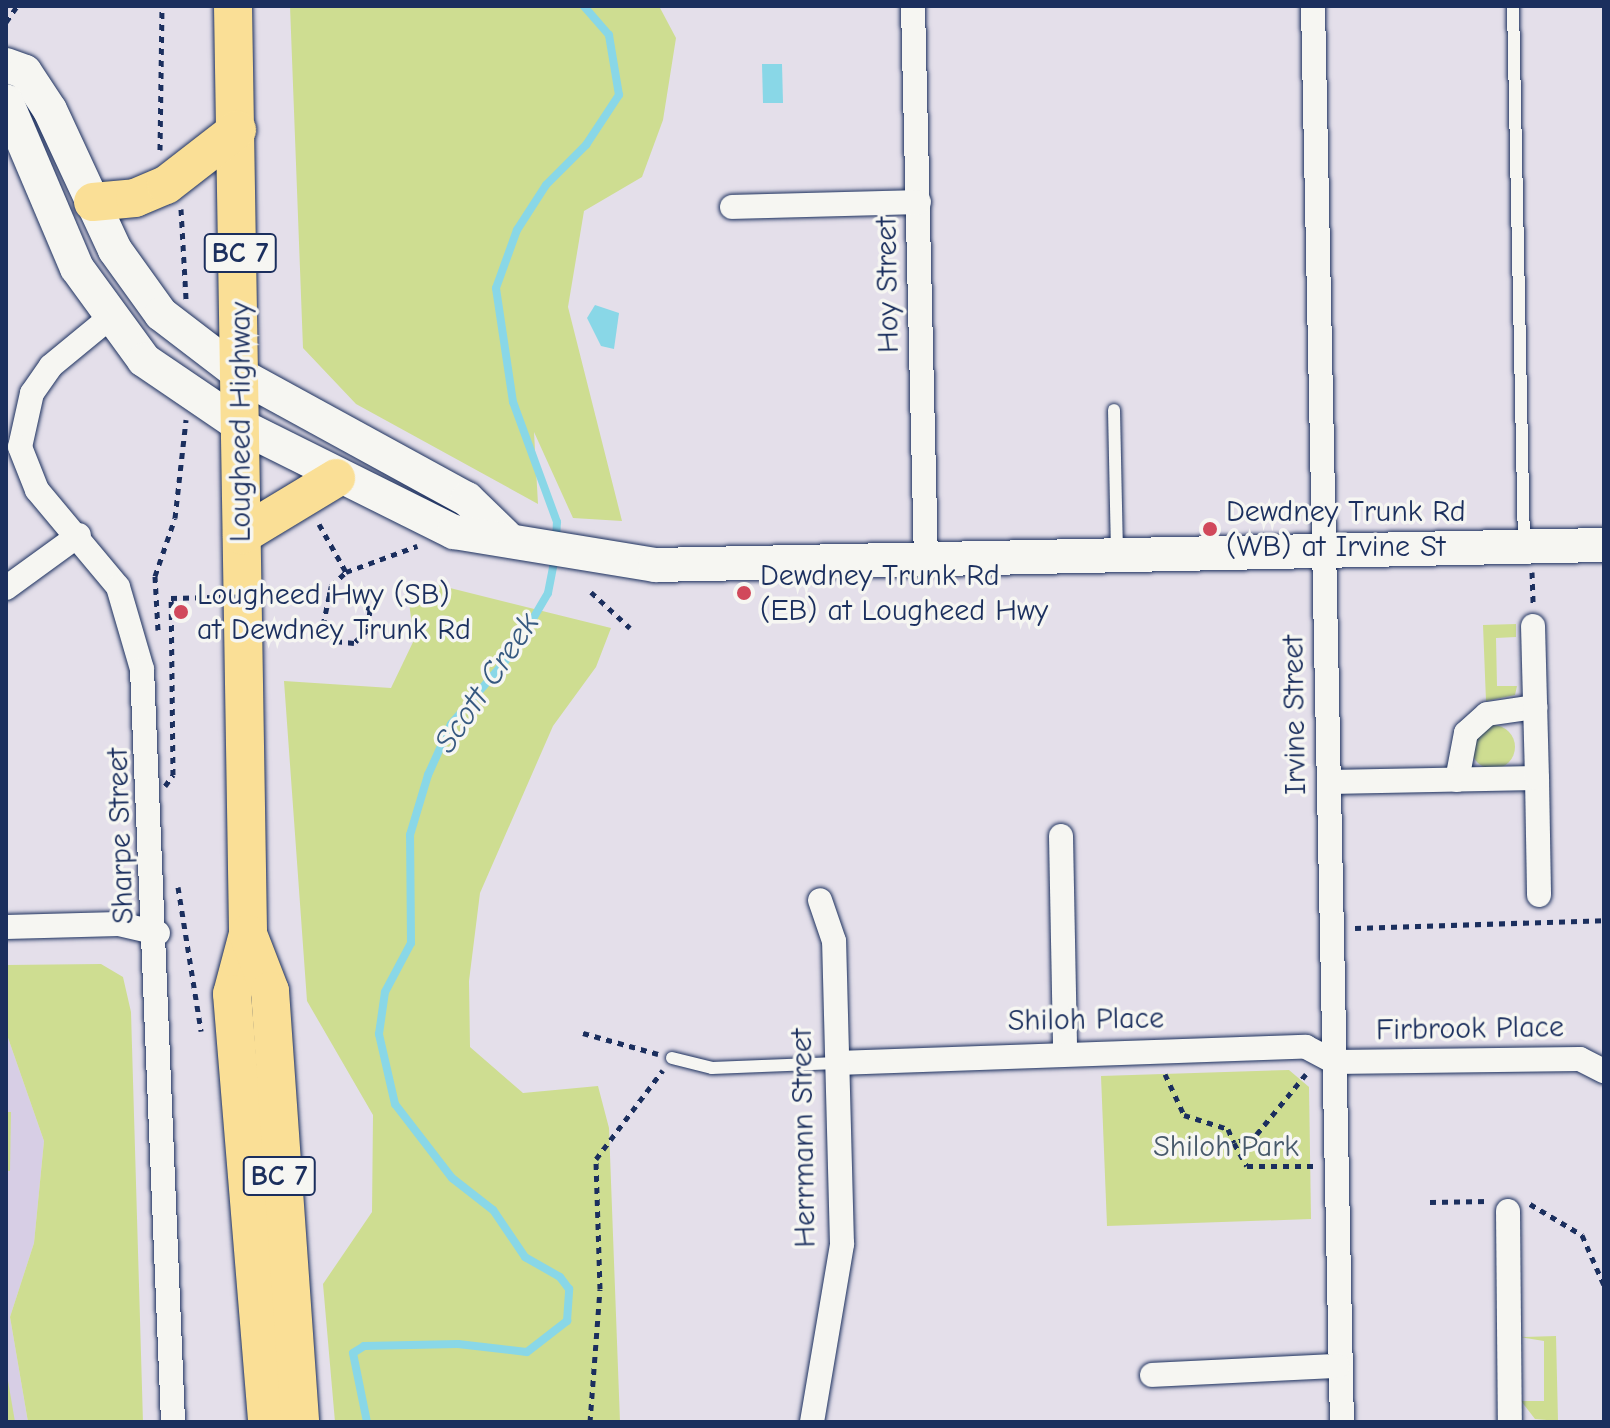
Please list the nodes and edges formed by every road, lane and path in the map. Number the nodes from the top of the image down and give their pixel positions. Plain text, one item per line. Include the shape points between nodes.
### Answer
1 (17, 6) edge
2 (162, 6) edge
3 (233, 6) edge
4 (913, 6) edge
5 (1313, 6) edge
6 (1513, 6) edge
7 (6, 22) edge
8 (6, 65) edge
9 (6, 101) edge
10 (237, 130) junction
11 (160, 159) dead end
12 (176, 194) dead end
13 (93, 202) junction
14 (919, 202) junction
15 (732, 207) dead end
16 (187, 304) dead end
17 (108, 319) junction
18 (242, 376) junction
19 (1114, 410) dead end
20 (187, 413) dead end
21 (241, 426) junction
22 (336, 478) junction
23 (313, 513) dead end
24 (79, 535) junction
25 (242, 535) junction
26 (509, 537) junction
27 (434, 543) dead end
28 (1604, 545) edge
29 (1324, 552) junction
30 (1118, 558) junction
31 (1528, 559) junction
32 (926, 563) junction
33 (346, 572) junction
34 (595, 577) junction
35 (6, 588) edge
36 (1533, 626) joint
37 (630, 628) dead end
38 (159, 639) dead end
39 (160, 668) dead end
40 (1535, 707) junction
41 (1537, 778) junction
42 (1457, 780) junction
43 (1329, 782) junction
44 (165, 786) junction
45 (166, 802) dead end
46 (1061, 836) dead end
47 (175, 875) dead end
48 (1539, 895) dead end
49 (820, 900) dead end
50 (1604, 920) edge
51 (6, 927) edge
52 (1350, 928) dead end
53 (158, 933) junction
54 (248, 934) junction
55 (583, 1033) dead end
56 (202, 1035) dead end
57 (1065, 1052) junction
58 (672, 1058) junction
59 (1334, 1062) junction
60 (837, 1063) junction
61 (1163, 1069) dead end
62 (1604, 1071) edge
63 (1306, 1074) dead end
64 (1234, 1143) junction
65 (1315, 1166) dead end
66 (1508, 1211) dead end
67 (1338, 1366) junction
68 (1152, 1375) dead end
69 (173, 1422) edge
70 (267, 1422) edge
71 (300, 1422) edge
72 (590, 1422) edge
73 (812, 1422) edge
74 (1342, 1422) edge
75 (1510, 1422) edge

1 - 7 path
2 - 11 path
3 - 10 main road, Lougheed Highway / BC 7
4 - 14 street, Hoy Street
5 - 29 street, Irvine Street
6 - 31 lane
8 - 13 main road via 25,72 50,110
9 - 17 main road via 54,221
10 - 13 main road via 166,185 135,198
10 - 18 main road, Lougheed Highway / BC 7
12 - 16 path
13 - 18 main road via 115,250 161,314
14 - 15 street
14 - 32 street, Hoy Street
17 - 21 main road via 144,360
17 - 24 street, Sharpe Street via 51,366 20,421 20,447 37,490
18 - 21 main road, Lougheed Highway / BC 7
18 - 26 main road via 467,499
19 - 30 lane
20 - 38 path via 175,518 155,576
21 - 22 main road
21 - 25 main road, Lougheed Highway / BC 7
22 - 25 main road
22 - 26 main road via 454,532
23 - 33 path
24 - 35 street
24 - 53 street, Sharpe Street via 118,587 136,636 151,751
25 - 54 main road, Lougheed Highway / BC 7
26 - 34 main road
27 - 33 path
28 - 31 main road
29 - 30 main road
29 - 31 main road
29 - 43 street, Irvine Street
30 - 32 main road
31 - 36 path
32 - 34 main road
33 - 44 path, bridge via 331,586 323,625 335,641 354,643 368,629 370,609 345,594 171,598 173,775
34 - 37 path
36 - 40 street
39 - 44 path
40 - 41 street
40 - 42 street via 1487,714 1466,733
41 - 42 street
41 - 48 street
42 - 43 street
43 - 59 street, Irvine Street
44 - 45 path
46 - 57 street
47 - 56 path
49 - 60 street, Herrmann Street via 834,941
50 - 52 path
51 - 53 street via 119,924
53 - 69 street, Sharpe Street
54 - 70 main road, Lougheed Highway / BC 7 via 232,994
54 - 71 main road, Lougheed Highway / BC 7 via 270,991
55 - 58 path
57 - 59 street, Shiloh Place via 1306,1047
57 - 60 street, Shiloh Place
58 - 60 lane via 712,1068
58 - 72 path via 596,1159 599,1317
59 - 62 street, Firbrook Place via 1580,1059
59 - 67 street, Irvine Street
60 - 73 street, Herrmann Street via 842,1244
61 - 64 path via 1184,1115 1228,1129
63 - 64 path via 1256,1135
64 - 65 path via 1247,1166
66 - 75 street
67 - 68 street
67 - 74 street, Irvine Street

